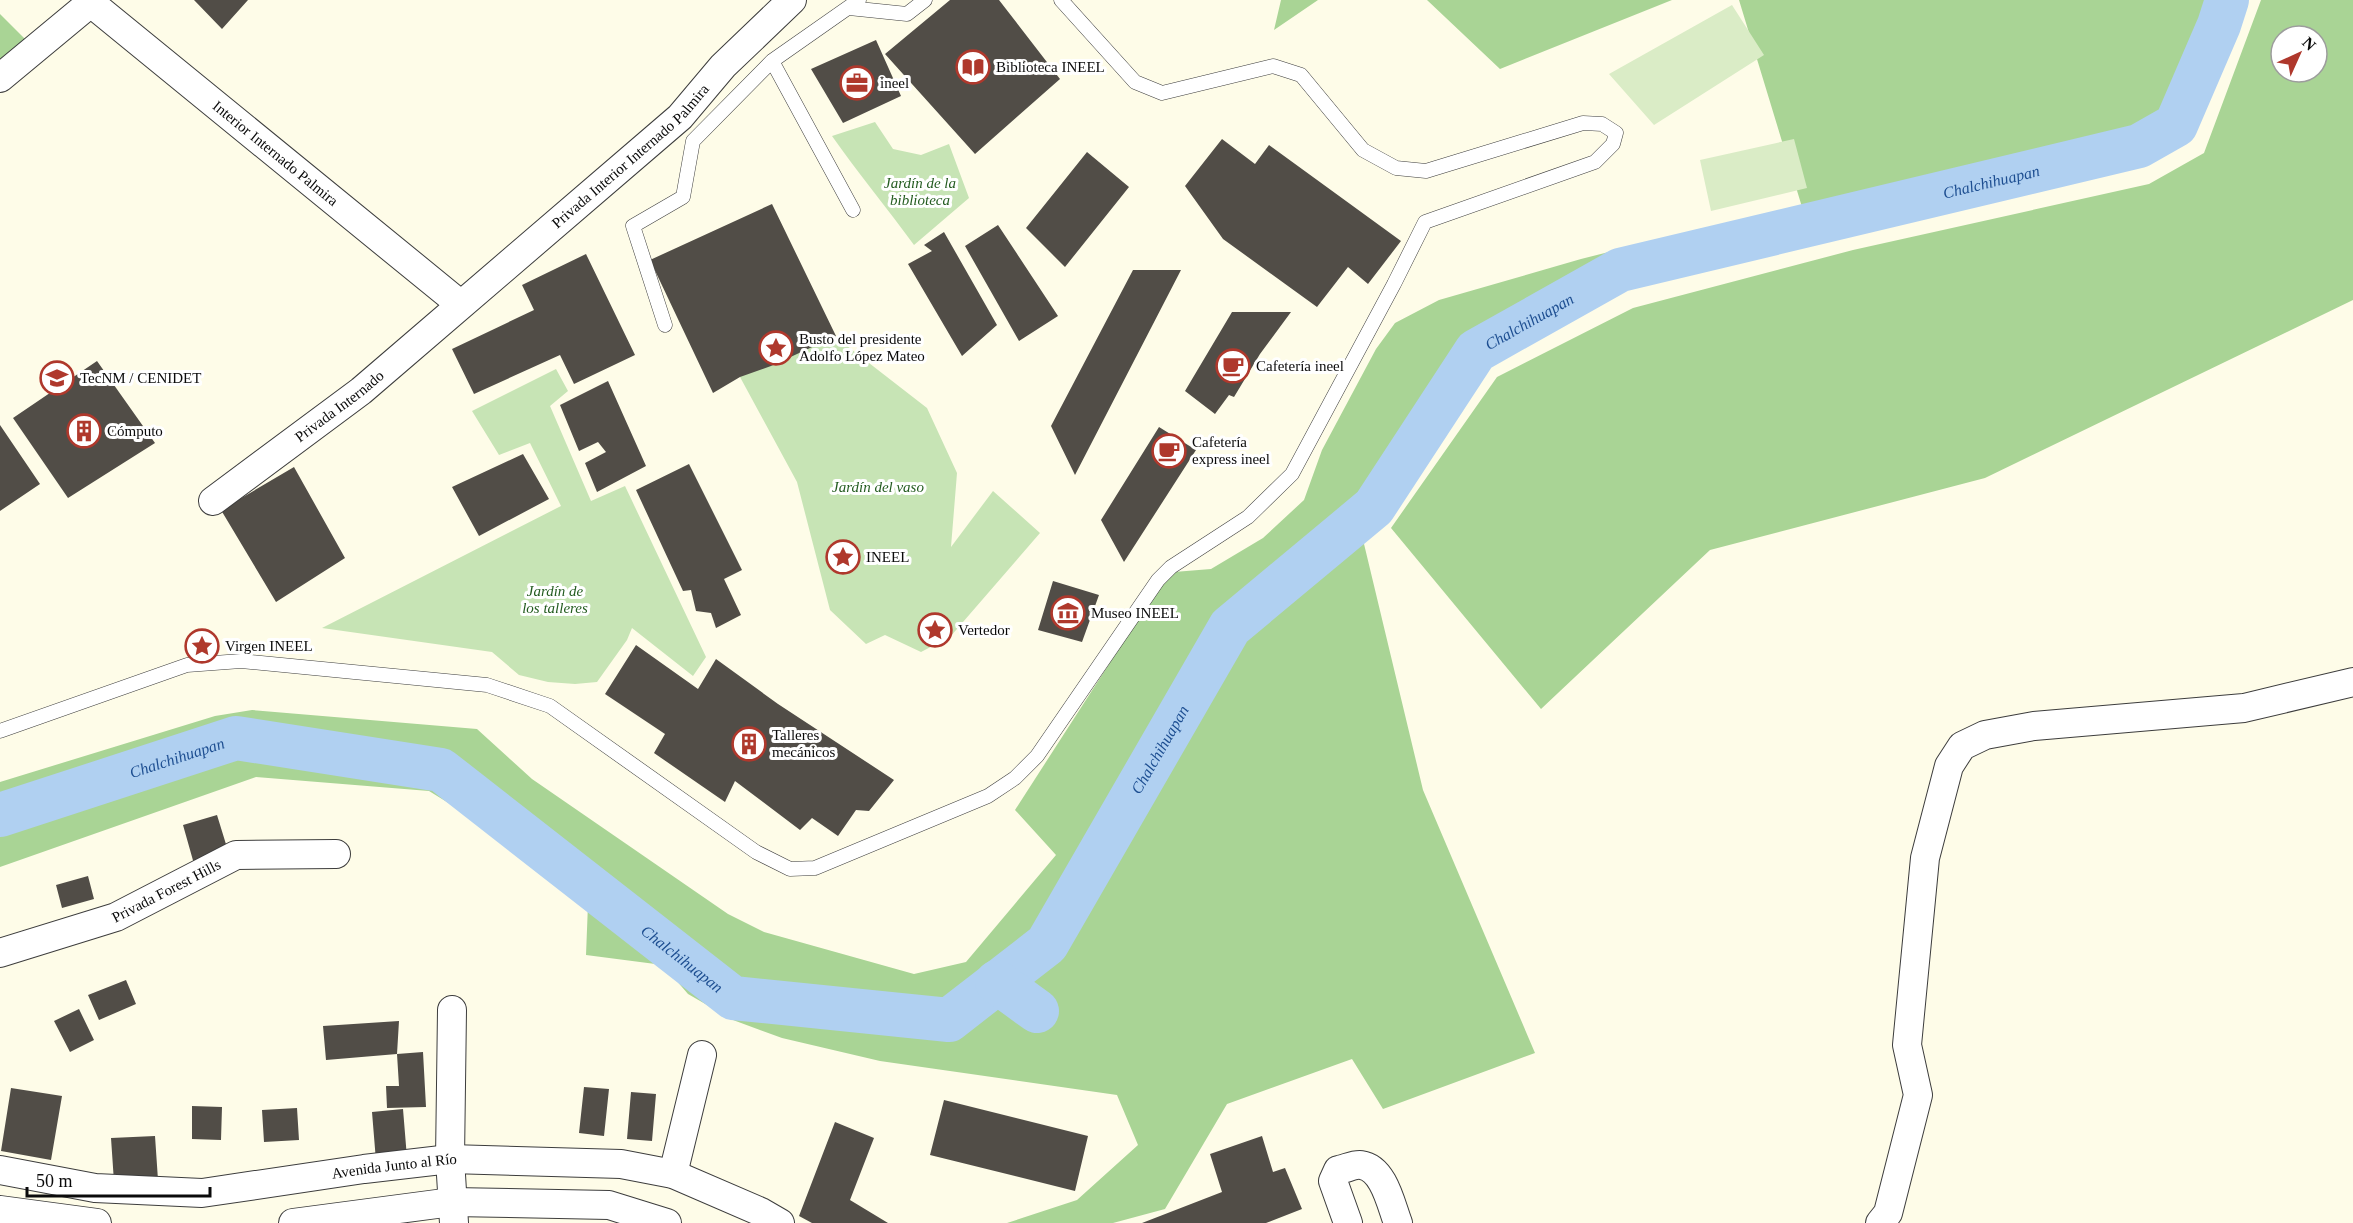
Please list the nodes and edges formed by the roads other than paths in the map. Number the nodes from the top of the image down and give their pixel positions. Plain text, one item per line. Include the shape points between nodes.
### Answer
1 (792, 0) edge
2 (925, 0) edge
3 (1061, 0) edge
4 (93, 1) edge
5 (854, 4) edge
6 (772, 61) junction
7 (0, 78) edge
8 (853, 210) dead end
9 (460, 304) junction
10 (665, 325) dead end
11 (213, 501) dead end
12 (2353, 682) edge
13 (0, 731) edge
14 (336, 854) dead end
15 (0, 953) edge
16 (452, 1010) dead end
17 (702, 1055) dead end
18 (450, 1159) junction
19 (0, 1170) edge
20 (673, 1174) junction
21 (0, 1209) edge
22 (453, 1213) edge
23 (98, 1223) edge
24 (293, 1223) edge
25 (667, 1223) edge
26 (780, 1223) edge
27 (1348, 1223) edge
28 (1398, 1223) edge
29 (1880, 1223) edge

1 - 9 street, Privada Interior Internado Palmira via 723,66 680,117
2 - 5 lane via 907,14
3 - 13 lane via 1135,82 1162,93 1274,66 1301,75 1363,150 1396,168 1426,171 1583,123 1602,124 1616,133 1613,144 1595,162 1425,222 1292,474 1248,517 1171,567 1158,580 1037,756 1015,778 988,796 815,868 790,869 756,852 550,706 487,685 241,661 187,665
4 - 7 street
4 - 9 street, Interior Internado Palmira
5 - 6 lane
6 - 8 lane
6 - 10 lane via 693,141 683,197 633,226
9 - 11 street, Privada Internado via 361,391
12 - 29 street via 2244,708 2034,726 1986,735 1962,746 1948,766 1924,858 1907,1045 1918,1095 1888,1213
14 - 15 street, Privada Forest Hills via 236,855 116,917
16 - 18 street
17 - 20 street
18 - 19 street, Avenida Junto al Río via 202,1193 94,1188
18 - 20 street, Avenida Junto al Río via 621,1164
18 - 22 street
20 - 26 street, Avenida Junto al Río
21 - 23 street
22 - 24 street
22 - 25 street via 609,1205
27 - 28 street via 1333,1181 1338,1170 1360,1165 1372,1169 1383,1184

